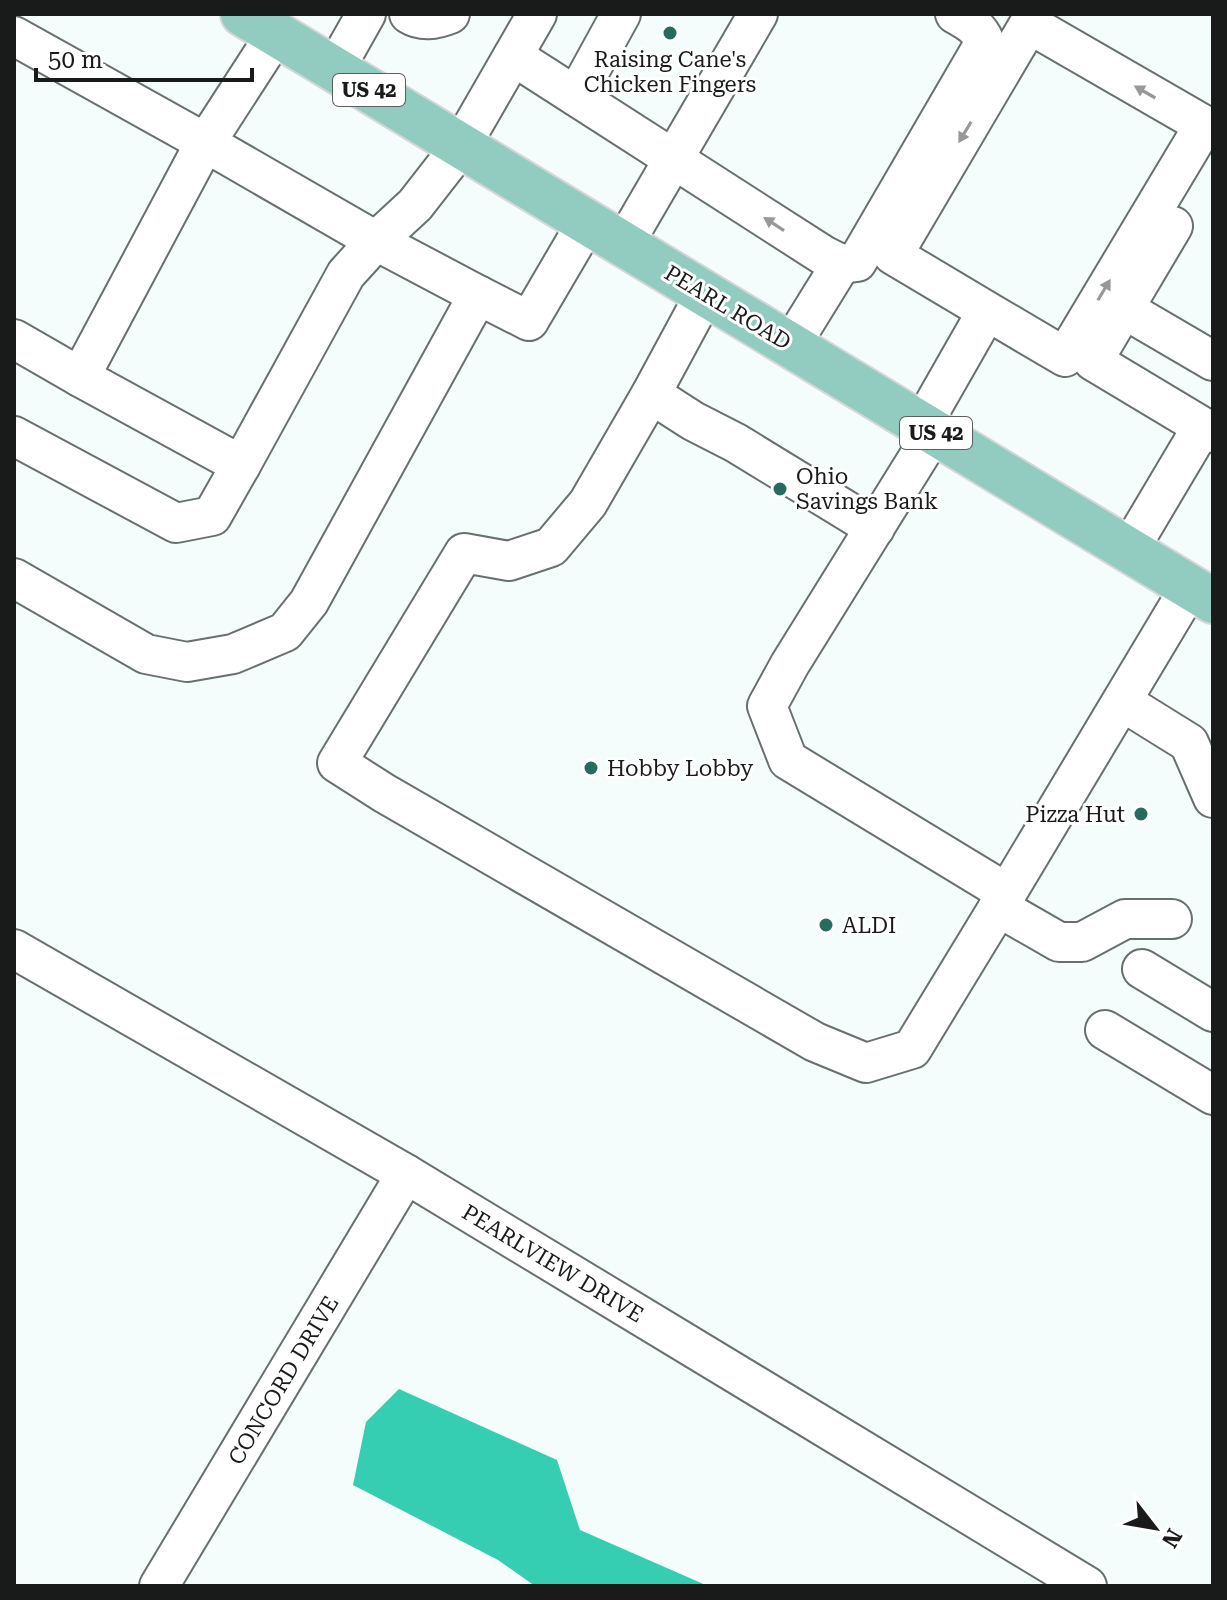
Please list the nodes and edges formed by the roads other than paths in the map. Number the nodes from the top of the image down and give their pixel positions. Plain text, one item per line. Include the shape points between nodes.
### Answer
1 (366, 14) edge
2 (409, 14) edge
3 (450, 14) edge
4 (537, 14) edge
5 (621, 14) edge
6 (758, 14) edge
7 (955, 14) edge
8 (260, 24) edge
9 (14, 36) edge
10 (513, 56) junction
11 (335, 69) junction
12 (576, 96) junction
13 (206, 143) junction
14 (461, 146) junction
15 (674, 159) junction
16 (1213, 160) edge
17 (587, 222) junction
18 (376, 241) junction
19 (624, 244) junction
20 (841, 264) junction
21 (705, 294) junction
22 (478, 295) junction
23 (1124, 309) junction
24 (987, 311) junction
25 (14, 339) edge
26 (791, 345) junction
27 (1213, 361) edge
28 (80, 377) junction
29 (651, 394) junction
30 (928, 428) junction
31 (1208, 430) edge
32 (14, 436) edge
33 (241, 465) junction
34 (875, 528) junction
35 (1129, 550) junction
36 (14, 578) edge
37 (1202, 594) edge
38 (1123, 702) junction
39 (1213, 798) edge
40 (1003, 900) junction
41 (1172, 919) dead end
42 (14, 949) edge
43 (1142, 969) dead end
44 (1213, 1012) edge
45 (1105, 1030) dead end
46 (1213, 1095) edge
47 (406, 1174) junction
48 (159, 1586) edge
49 (1087, 1586) edge

1 - 11 street
2 - 3 street via 429,20
4 - 10 street
5 - 12 street
6 - 15 street
7 - 20 street via 974,25 985,42 857,262
8 - 11 main road, PEARL ROAD / US 42
8 - 13 street
9 - 13 street
10 - 12 street
10 - 14 street
11 - 14 main road, PEARL ROAD / US 42
12 - 15 street
13 - 18 street
13 - 28 street
14 - 17 main road, PEARL ROAD / US 42
14 - 18 street via 415,205
15 - 19 street
20 -> 15 street
16 - 23 street
17 - 19 main road, PEARL ROAD / US 42
17 - 22 street via 529,321
18 - 22 street
18 - 33 street via 346,274
19 - 21 main road, PEARL ROAD / US 42
20 - 26 street
21 - 26 main road, PEARL ROAD / US 42
21 - 29 street
22 - 36 street via 309,602 285,632 233,654 187,662 160,657 146,654
23 - 27 street
23 - 31 street via 1093,361
24 -> 24 street via 1065,357 1204,125 1029,24 893,255
24 - 30 street
25 - 28 street
26 - 30 main road, PEARL ROAD / US 42
28 - 33 street
29 - 34 street
29 - 40 street via 588,503 551,547 509,561 464,553 337,763 815,1042 866,1063 912,1049
30 - 34 street
30 - 35 main road, PEARL ROAD / US 42
31 - 35 street
32 - 33 street via 176,523 212,516
34 - 40 street via 767,706 788,760
35 - 37 main road, PEARL ROAD / US 42
37 - 38 street
38 - 39 street via 1189,743
38 - 40 street
40 - 41 street via 1059,942 1082,942 1125,919
42 - 47 street, PEARLVIEW DRIVE
43 - 44 street
45 - 46 street
47 - 48 street, CONCORD DRIVE
47 - 49 street, PEARLVIEW DRIVE

